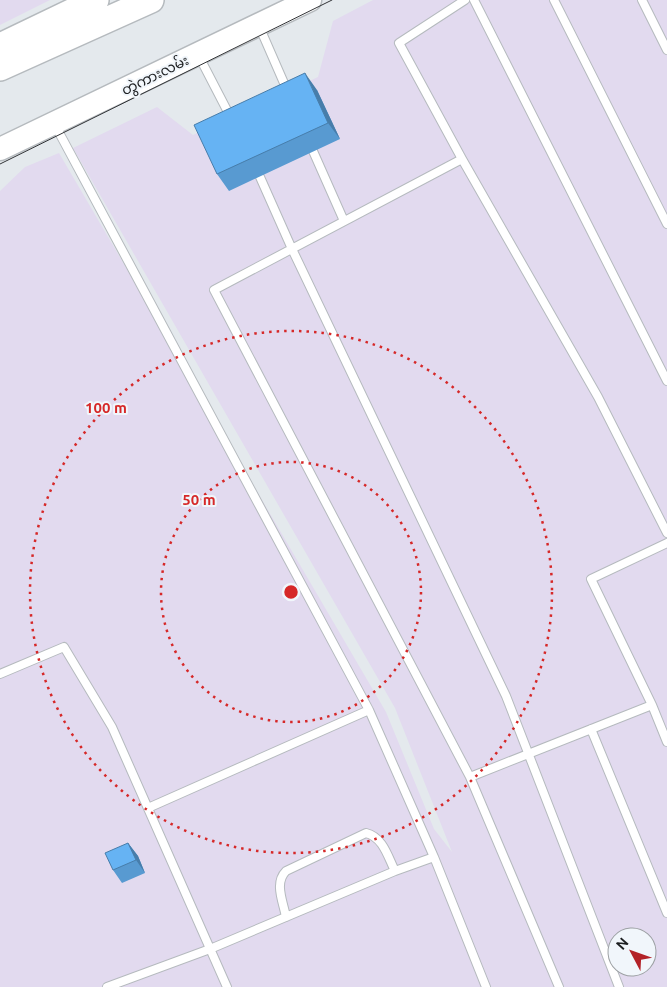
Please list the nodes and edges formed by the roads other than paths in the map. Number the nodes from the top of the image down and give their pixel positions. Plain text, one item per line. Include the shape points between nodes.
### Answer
1 (96, 0) edge
2 (151, 0) edge
3 (310, 0) edge
4 (466, 0) edge
5 (474, 0) edge
6 (554, 0) edge
7 (642, 0) edge
8 (256, 26) junction
9 (0, 46) edge
10 (667, 50) edge
11 (194, 56) junction
12 (0, 68) edge
13 (292, 102) edge
14 (54, 123) junction
15 (236, 128) edge
16 (0, 149) edge
17 (313, 152) dead end
18 (462, 160) junction
19 (260, 177) dead end
20 (344, 221) junction
21 (667, 224) edge
22 (292, 249) junction
23 (667, 381) edge
24 (667, 533) edge
25 (667, 542) edge
26 (0, 674) edge
27 (652, 705) junction
28 (369, 710) junction
29 (591, 729) junction
30 (667, 742) edge
31 (528, 753) junction
32 (470, 777) junction
33 (148, 808) junction
34 (434, 857) junction
35 (395, 871) junction
36 (667, 913) edge
37 (286, 917) junction
38 (210, 948) junction
39 (108, 987) edge
40 (227, 987) edge
41 (486, 987) edge
42 (559, 987) edge
43 (619, 987) edge

1 - 9 main road
2 - 12 main road
3 - 8 main road, တွဲကားလမ်း
4 - 18 lane via 398,43
5 - 23 lane
6 - 21 lane
7 - 10 lane
8 - 11 main road, တွဲကားလမ်း
8 - 13 lane
11 - 14 main road, တွဲကားလမ်း
11 - 15 lane via 203,64
14 - 16 main road, တွဲကားလမ်း
14 - 28 lane
17 - 20 lane
18 - 20 lane
18 - 24 lane via 598,396
19 - 22 lane
20 - 22 lane
22 - 31 lane via 506,696
22 - 32 lane via 214,290
25 - 27 lane via 591,579
26 - 33 lane via 64,648 112,727
27 - 29 lane
27 - 30 lane
28 - 33 lane
28 - 34 lane
29 - 31 lane
29 - 36 lane
31 - 32 lane
31 - 43 lane
32 - 42 lane
33 - 38 lane
34 - 35 lane
34 - 41 lane
35 - 37 lane
35 - 37 lane via 380,840 366,833 286,871 280,877
37 - 38 lane
38 - 39 lane
38 - 40 lane

